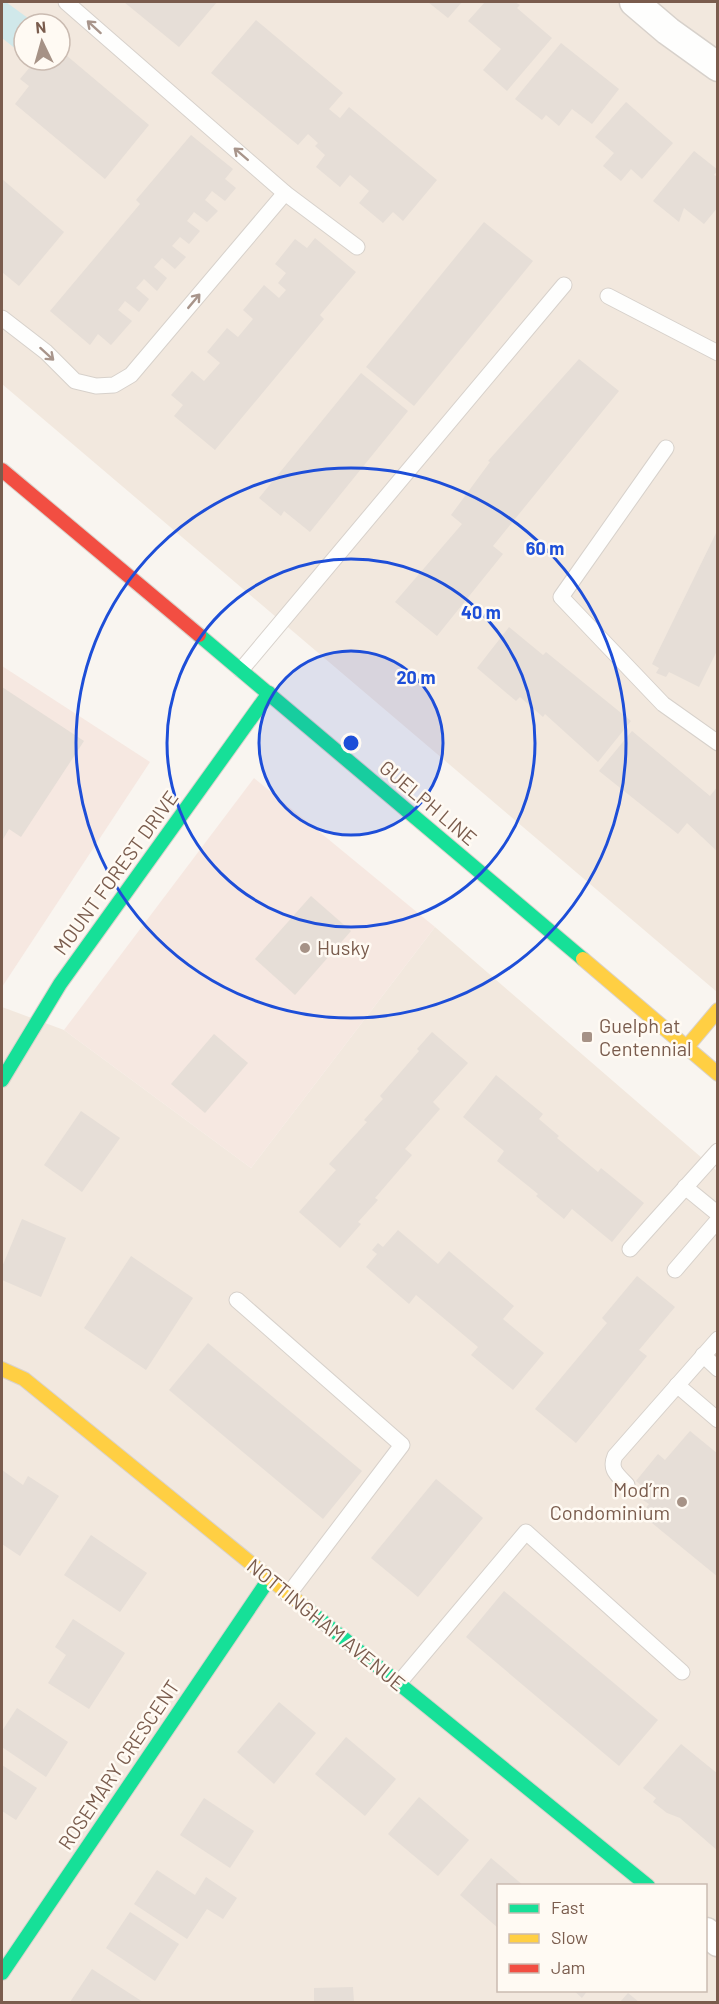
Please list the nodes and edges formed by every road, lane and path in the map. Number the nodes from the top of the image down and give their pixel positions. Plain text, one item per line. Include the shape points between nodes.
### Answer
1 (66, 2) edge
2 (634, 2) edge
3 (717, 67) edge
4 (285, 192) junction
5 (357, 247) dead end
6 (564, 285) dead end
7 (608, 296) dead end
8 (2, 318) edge
9 (717, 353) edge
10 (666, 448) dead end
11 (2, 470) edge
12 (241, 670) junction
13 (269, 693) junction
14 (715, 735) edge
15 (717, 1010) edge
16 (686, 1048) junction
17 (717, 1074) edge
18 (2, 1080) edge
19 (717, 1151) edge
20 (685, 1187) junction
21 (717, 1214) edge
22 (717, 1220) edge
23 (630, 1250) dead end
24 (675, 1270) dead end
25 (237, 1300) dead end
26 (717, 1339) edge
27 (703, 1355) junction
28 (717, 1369) edge
29 (2, 1370) edge
30 (676, 1385) junction
31 (717, 1420) edge
32 (627, 1485) dead end
33 (269, 1579) junction
34 (288, 1595) junction
35 (682, 1672) dead end
36 (398, 1684) junction
37 (646, 1884) edge
38 (2, 1973) edge

4 -> 1 lane
2 - 3 street
4 - 5 lane
8 -> 4 lane via 46,352 75,381 114,385 131,375
6 - 12 lane
7 - 9 lane
10 - 14 lane via 561,597 663,704
11 - 12 street, GUELPH LINE
12 - 13 street, GUELPH LINE
13 - 16 street, GUELPH LINE
13 - 18 street, MOUNT FOREST DRIVE via 60,984
15 - 16 street
16 - 17 street, GUELPH LINE
19 - 20 lane
20 - 21 lane
20 - 23 lane
22 - 24 lane
25 - 34 lane via 402,1445
26 - 27 lane
27 - 28 lane
27 - 30 lane
29 - 33 street, NOTTINGHAM AVENUE via 24,1379
30 - 31 lane
30 - 32 lane via 615,1456 613,1470
33 - 34 street, NOTTINGHAM AVENUE
33 - 38 street, ROSEMARY CRESCENT
34 - 36 street, NOTTINGHAM AVENUE
35 - 36 lane via 526,1532
36 - 37 street, NOTTINGHAM AVENUE

